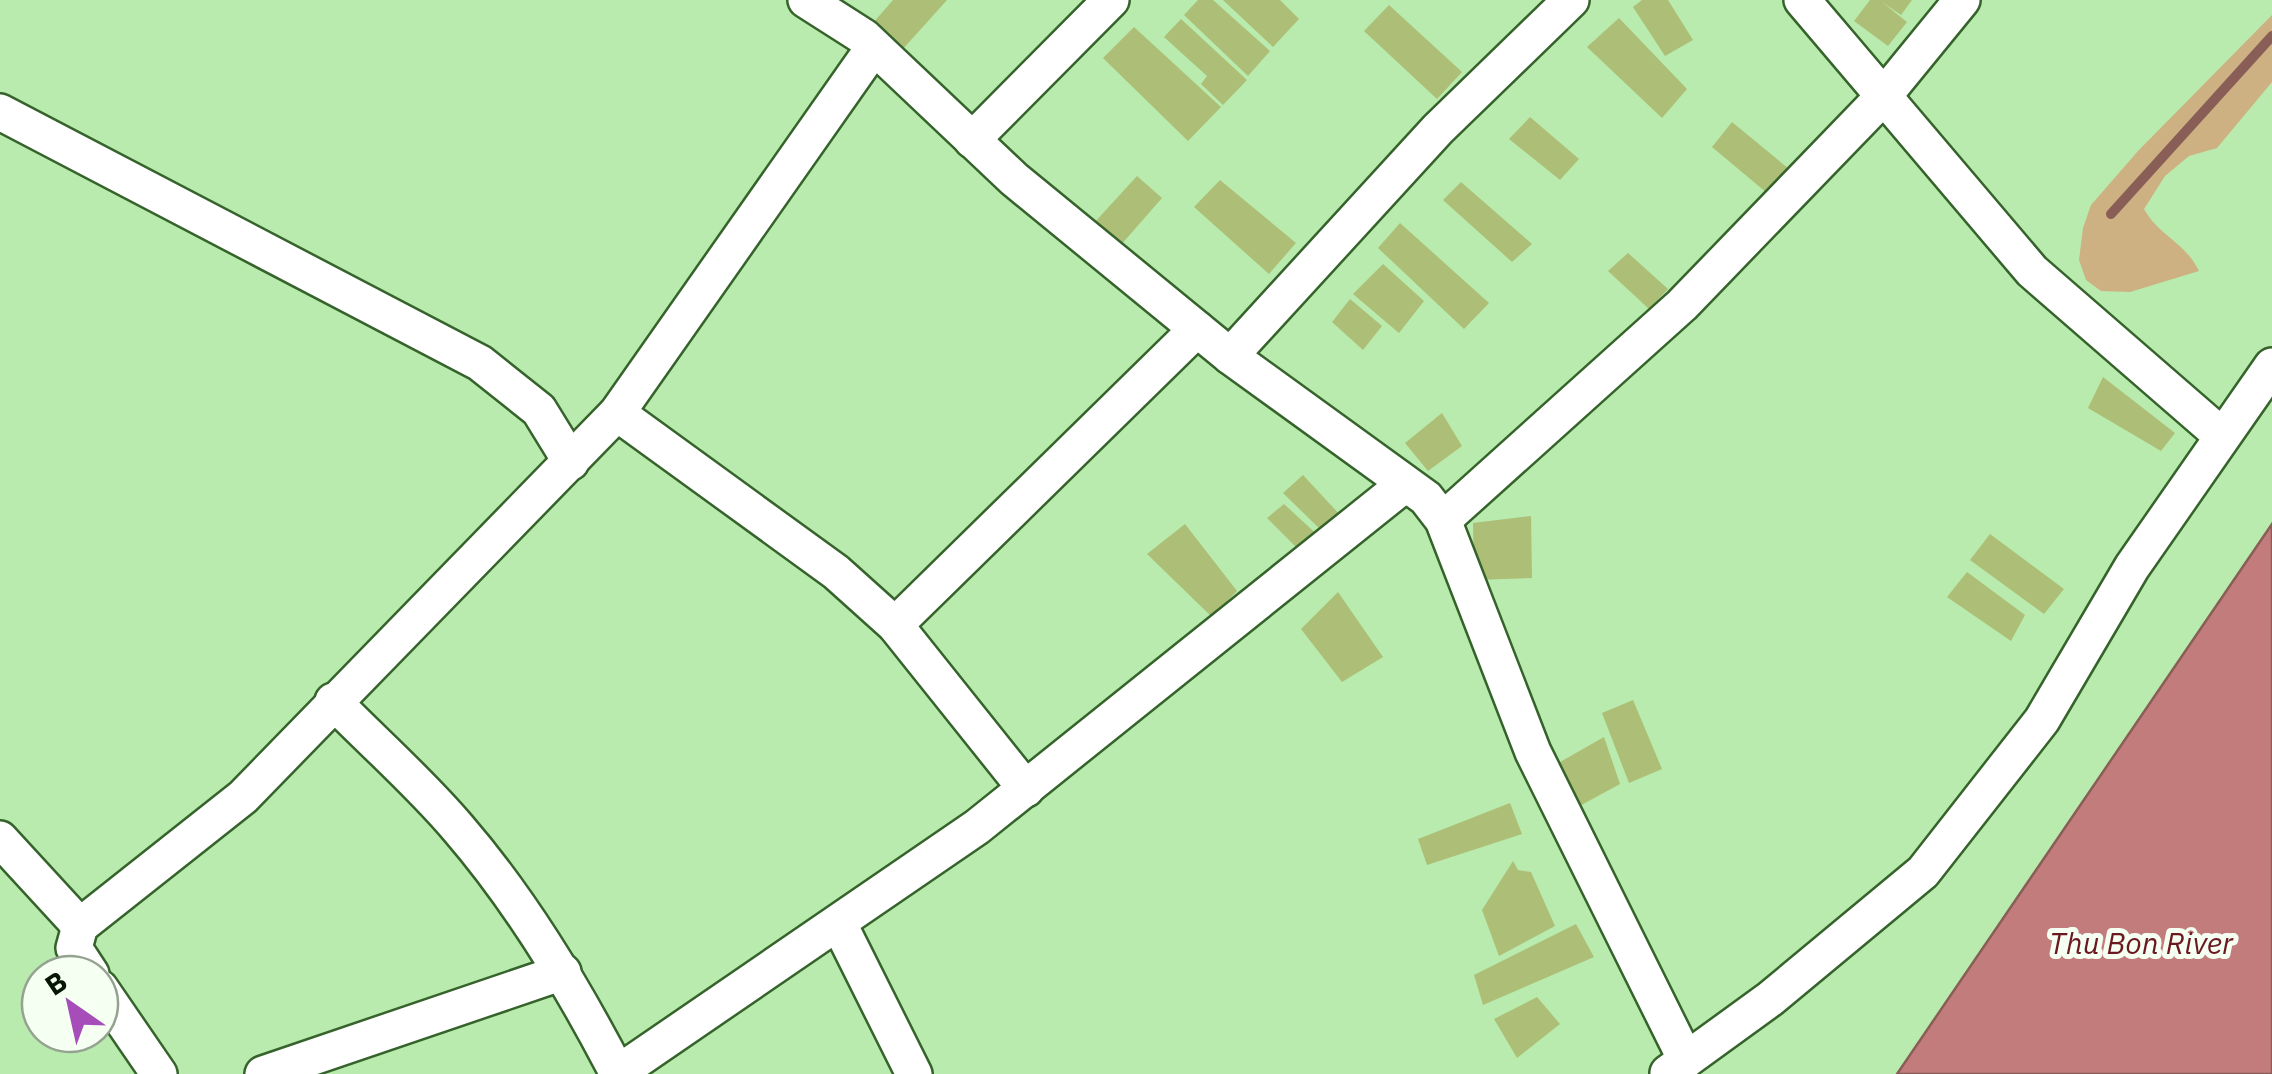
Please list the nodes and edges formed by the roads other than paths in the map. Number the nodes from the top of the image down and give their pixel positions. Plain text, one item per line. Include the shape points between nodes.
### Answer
1 (806, 0) edge
2 (1111, 0) edge
3 (1571, 0) edge
4 (1802, 0) edge
5 (1962, 0) edge
6 (874, 47) junction
7 (1882, 98) junction
8 (0, 112) edge
9 (972, 140) junction
10 (1197, 329) junction
11 (1230, 356) junction
12 (2272, 366) edge
13 (617, 413) junction
14 (2222, 436) junction
15 (570, 462) junction
16 (1406, 484) junction
17 (1442, 520) junction
18 (895, 625) junction
19 (333, 702) junction
20 (1026, 789) junction
21 (0, 840) edge
22 (839, 924) junction
23 (80, 926) junction
24 (78, 954) edge
25 (562, 972) junction
26 (120, 1017) edge
27 (1676, 1067) edge
28 (160, 1074) edge
29 (263, 1074) edge
30 (618, 1074) edge
31 (914, 1074) edge

1 - 6 street
2 - 9 street
3 - 11 street via 1438,129
4 - 7 street
5 - 7 street
6 - 9 street
6 - 13 street
7 - 14 street via 2032,271
7 - 17 street via 1682,305
8 - 15 street via 480,363 539,410
9 - 10 street
10 - 11 street
10 - 18 street
11 - 16 street
12 - 14 street
13 - 15 street
13 - 18 street via 836,572
14 - 27 street via 2132,567 2042,720 1923,872
15 - 19 street
16 - 17 street
16 - 20 street
17 - 27 street via 1533,752
18 - 20 street
19 - 23 street via 243,797
19 - 25 street via 456,825
20 - 22 street
21 - 23 street
22 - 30 street
22 - 31 street
23 - 24 street
25 - 29 street
25 - 30 street
26 - 28 street

